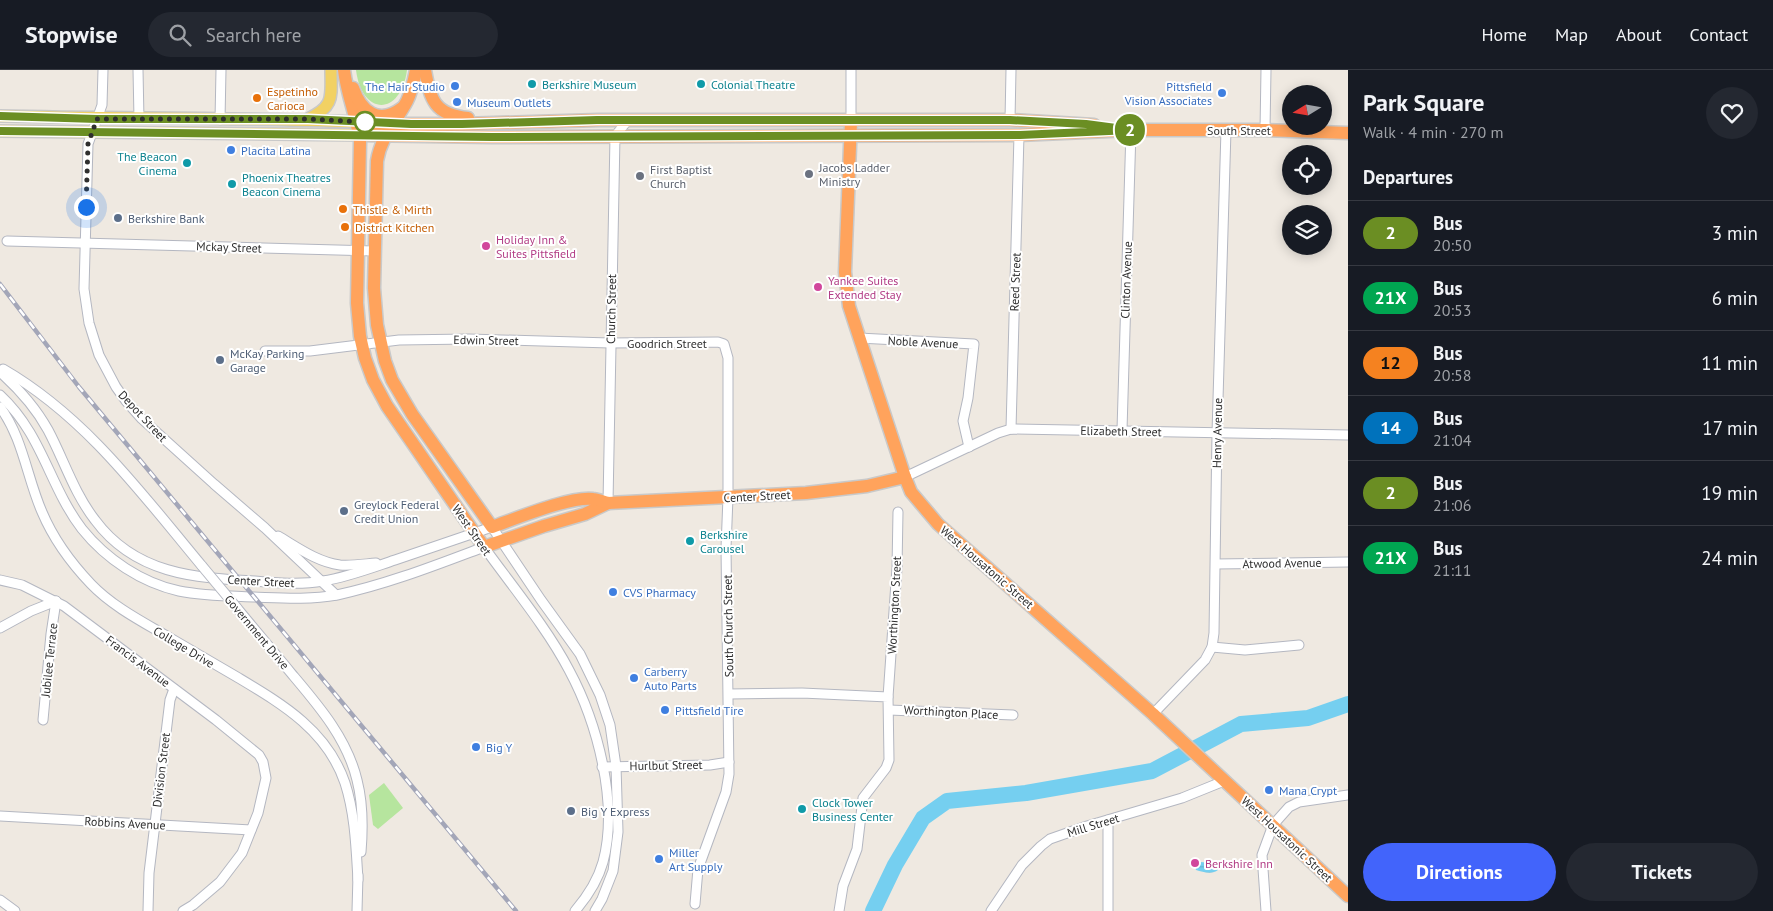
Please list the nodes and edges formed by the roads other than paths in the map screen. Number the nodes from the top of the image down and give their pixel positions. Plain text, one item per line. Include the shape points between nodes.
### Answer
1 (103, 70) edge
2 (138, 70) edge
3 (220, 70) edge
4 (331, 70) edge
5 (345, 70) edge
6 (416, 70) edge
7 (425, 70) edge
8 (851, 70) edge
9 (1011, 70) edge
10 (1266, 70) edge
11 (404, 106) junction
12 (0, 116) edge
13 (97, 119) junction
14 (139, 119) junction
15 (308, 119) junction
16 (220, 120) junction
17 (628, 120) junction
18 (1010, 120) junction
19 (851, 121) junction
20 (356, 122) junction
21 (513, 122) junction
22 (388, 130) junction
23 (1131, 130) junction
24 (1226, 130) junction
25 (1265, 130) junction
26 (0, 131) edge
27 (92, 132) junction
28 (1348, 133) edge
29 (359, 135) junction
30 (1020, 135) junction
31 (615, 136) junction
32 (851, 136) junction
33 (7, 240) dead end
34 (84, 242) junction
35 (358, 250) junction
36 (374, 251) junction
37 (859, 338) junction
38 (380, 343) junction
39 (610, 343) junction
40 (724, 344) joint
41 (362, 345) junction
42 (265, 351) dead end
43 (0, 368) edge
44 (0, 372) edge
45 (0, 395) edge
46 (0, 407) edge
47 (1011, 429) junction
48 (1122, 430) junction
49 (1217, 433) junction
50 (1348, 435) edge
51 (969, 447) junction
52 (904, 477) junction
53 (728, 497) junction
54 (608, 503) junction
55 (898, 512) dead end
56 (492, 527) junction
57 (265, 528) junction
58 (474, 533) junction
59 (501, 541) junction
60 (484, 548) junction
61 (1348, 562) edge
62 (385, 563) junction
63 (1216, 564) junction
64 (0, 580) edge
65 (322, 581) junction
66 (336, 595) junction
67 (56, 601) junction
68 (0, 628) edge
69 (1299, 645) dead end
70 (1212, 646) junction
71 (174, 689) junction
72 (729, 694) junction
73 (888, 697) junction
74 (889, 710) junction
75 (1153, 714) junction
76 (1013, 715) dead end
77 (43, 720) dead end
78 (729, 762) junction
79 (602, 766) junction
80 (616, 766) junction
81 (1220, 776) junction
82 (1348, 795) edge
83 (0, 816) edge
84 (1108, 820) junction
85 (155, 824) junction
86 (1273, 825) junction
87 (251, 830) junction
88 (358, 880) junction
89 (1348, 896) edge
90 (0, 900) edge
91 (695, 904) dead end
92 (15, 911) edge
93 (148, 911) edge
94 (183, 911) edge
95 (357, 911) edge
96 (575, 911) edge
97 (595, 911) edge
98 (839, 911) edge
99 (991, 911) edge
100 (1108, 911) edge
101 (1266, 911) edge

1 - 13 street, Depot Street via 102,105
2 - 14 street
3 - 16 street
4 - 15 main road via 329,103 322,112
5 - 11 highway via 357,100 366,110 382,115 397,112
5 - 20 highway, West Street via 347,92
6 - 11 highway, West Street via 411,93
7 - 21 highway via 431,97 445,113 463,118
8 - 19 street
9 - 18 street
10 - 25 street
11 - 22 highway, West Street
12 - 13 main road
13 - 14 main road
13 - 27 street, Depot Street
14 - 16 main road
15 - 16 main road
15 - 20 main road
17 - 19 highway, South Street
17 - 21 highway, South Street
17 - 31 street
18 - 19 highway, South Street
18 - 23 highway, South Street
19 - 32 highway, West Housatonic Street
20 - 22 highway
20 - 29 highway, West Street
21 - 22 highway
22 - 29 highway, South Street
22 - 31 highway, South Street via 492,137
22 - 36 highway, West Street via 377,161
23 - 24 highway, South Street
23 - 30 highway, South Street
23 - 48 street, Clinton Avenue
24 - 25 highway, South Street
24 - 49 street, Henry Avenue
25 - 28 highway, South Street
26 - 27 main road
27 - 29 main road
27 - 34 street, Depot Street via 88,144
29 - 35 highway, West Street
30 - 32 highway, South Street
30 - 47 street, Reed Street
31 - 32 highway, South Street
31 - 39 street, Church Street
32 - 37 highway, West Housatonic Street via 845,272 849,306
33 - 34 street, Mckay Street
34 - 35 street, Mckay Street
34 - 57 street, Depot Street via 84,289 89,323 99,356 116,387 148,424
35 - 36 street, Mckay Street
35 - 41 highway, West Street via 357,303
36 - 38 highway, West Street via 375,305
37 - 51 street, Noble Avenue via 974,344 963,421
37 - 52 highway, West Housatonic Street
38 - 39 street, Edwin Street via 469,339
38 - 41 street, Edwin Street
38 - 56 highway, West Street via 401,397
39 - 40 street, Goodrich Street
39 - 54 street, Church Street
40 - 53 street, South Church Street via 728,358
41 - 42 street, Edwin Street via 310,351
41 - 58 highway, West Street via 373,380 387,406
43 - 88 street, Government Drive, bridge via 54,404 95,440 336,730 357,778 362,812
44 - 65 street, Center Street via 44,422 79,494 97,522 136,556 165,570 190,576 280,583
45 - 66 street, Center Street via 30,432 82,529 104,552 130,571 166,587 202,594 298,599
46 - 88 street, College Drive via 16,436 46,521 68,557 92,585 124,611 285,707 324,744 340,769 351,806
47 - 48 street, Elizabeth Street
47 - 51 street, Elizabeth Street
48 - 49 street, Elizabeth Street
49 - 50 street, Elizabeth Street
49 - 63 street, Henry Avenue
51 - 52 street, Elizabeth Street
52 - 53 highway, Center Street via 845,489
52 - 75 highway, West Housatonic Street via 938,524
53 - 54 highway, Center Street
53 - 72 street, South Church Street
54 - 56 highway, Center Street via 594,498 581,499
54 - 59 highway, Center Street via 585,514
55 - 73 street, Worthington Street
56 - 58 street, Center Street
56 - 59 street, West Street
57 - 62 street, Depot Street via 327,562 348,565
57 - 65 street, Depot Street
58 - 60 highway, West Street
58 - 62 street, Center Street
59 - 60 highway, Center Street
59 - 80 street, West Street via 571,639 587,667 606,711
60 - 66 street, Center Street
60 - 79 street, West Street via 568,668 589,715
61 - 63 street, Atwood Avenue
62 - 65 street, Center Street
63 - 70 street, Henry Avenue
64 - 67 street, Francis Avenue via 22,585
65 - 66 street, Depot Street
67 - 68 street
67 - 71 street, Francis Avenue
67 - 77 street, Jubilee Terrace
69 - 70 street via 1245,650
70 - 75 street, Henry Avenue via 1206,660
71 - 85 street, Division Street
71 - 87 street, Francis Avenue via 259,755 263,762 266,778
72 - 73 street
72 - 78 street, South Church Street
73 - 74 street, Worthington Street
74 - 76 street, Worthington Place
74 - 98 street, Worthington Street via 889,760 863,798 857,848 843,886
75 - 81 highway, West Housatonic Street
78 - 80 street, Hurlbut Street
78 - 91 street, South Church Street via 726,792 698,869
79 - 80 street, Hurlbut Street
79 - 96 street, West Street via 608,819 605,852 588,895
80 - 97 street, West Street via 617,849 609,884
81 - 84 street, Mill Street via 1182,798
81 - 86 highway, West Housatonic Street
82 - 86 street via 1299,802 1289,807
83 - 85 street, Robbins Avenue
84 - 99 street, Mill Street via 1059,835 1041,846 1022,865
84 - 100 street
85 - 87 street, Robbins Avenue
85 - 93 street, Division Street
86 - 89 highway, West Housatonic Street
86 - 101 street via 1262,855
87 - 94 street via 242,853 220,882
88 - 95 street, Government Drive
90 - 92 street

